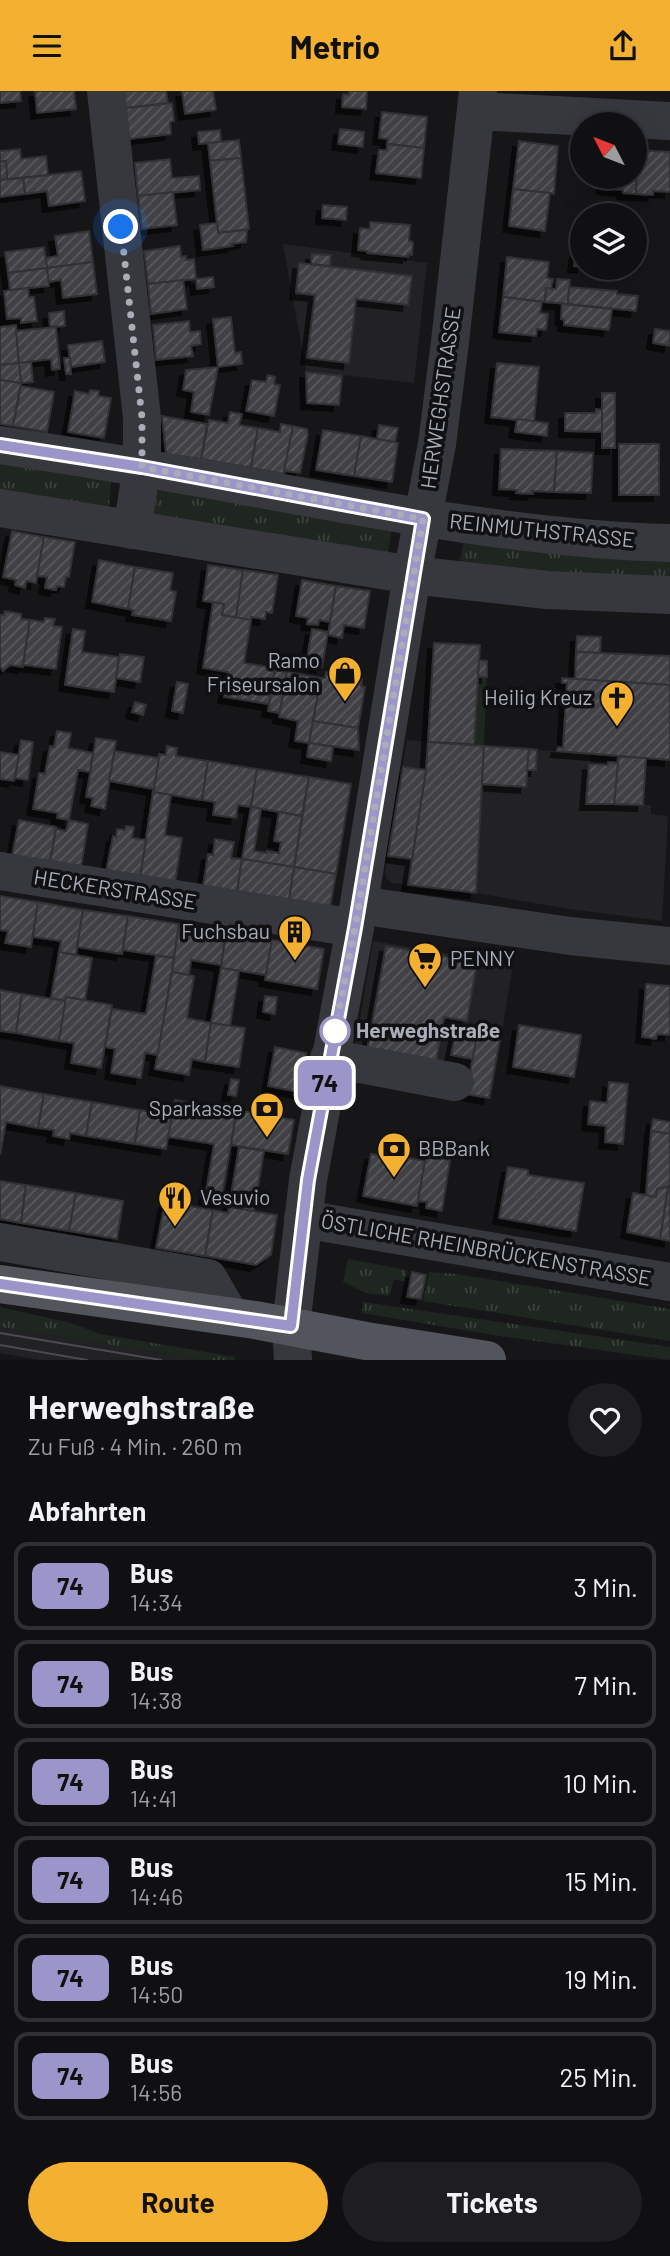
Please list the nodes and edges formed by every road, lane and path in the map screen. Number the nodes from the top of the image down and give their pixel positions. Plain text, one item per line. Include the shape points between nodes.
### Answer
1 (106, 91) edge
2 (477, 101) edge
3 (670, 121) edge
4 (0, 445) edge
5 (142, 467) junction
6 (0, 508) edge
7 (423, 519) junction
8 (132, 530) junction
9 (670, 543) edge
10 (412, 575) junction
11 (670, 595) edge
12 (0, 871) edge
13 (357, 917) junction
14 (670, 946) edge
15 (329, 1058) junction
16 (455, 1082) dead end
17 (303, 1219) junction
18 (0, 1242) edge
19 (670, 1282) edge
20 (0, 1284) edge
21 (230, 1317) junction
22 (292, 1343) edge
23 (487, 1360) edge

1 - 5 street via 142,418
2 - 3 street
2 - 7 street, HERWEGHSTRASSE via 437,444
4 - 5 street, REINMUTHSTRASSE
5 - 7 street, REINMUTHSTRASSE
5 - 8 street
6 - 8 street
7 - 9 street, REINMUTHSTRASSE via 550,536
7 - 10 street, HERWEGHSTRASSE
8 - 10 street
10 - 11 street via 547,590
10 - 13 street, HERWEGHSTRASSE
12 - 13 street, HECKERSTRASSE
13 - 14 street, HECKERSTRASSE
13 - 15 street, HERWEGHSTRASSE
15 - 16 street
15 - 17 street, HERWEGHSTRASSE
17 - 19 street, ÖSTLICHE RHEINBRÜCKENSTRASSE
17 - 22 street, HERWEGHSTRASSE
18 - 21 street via 208,1278
20 - 21 main road
21 - 22 main road
22 - 23 main road via 366,1341

